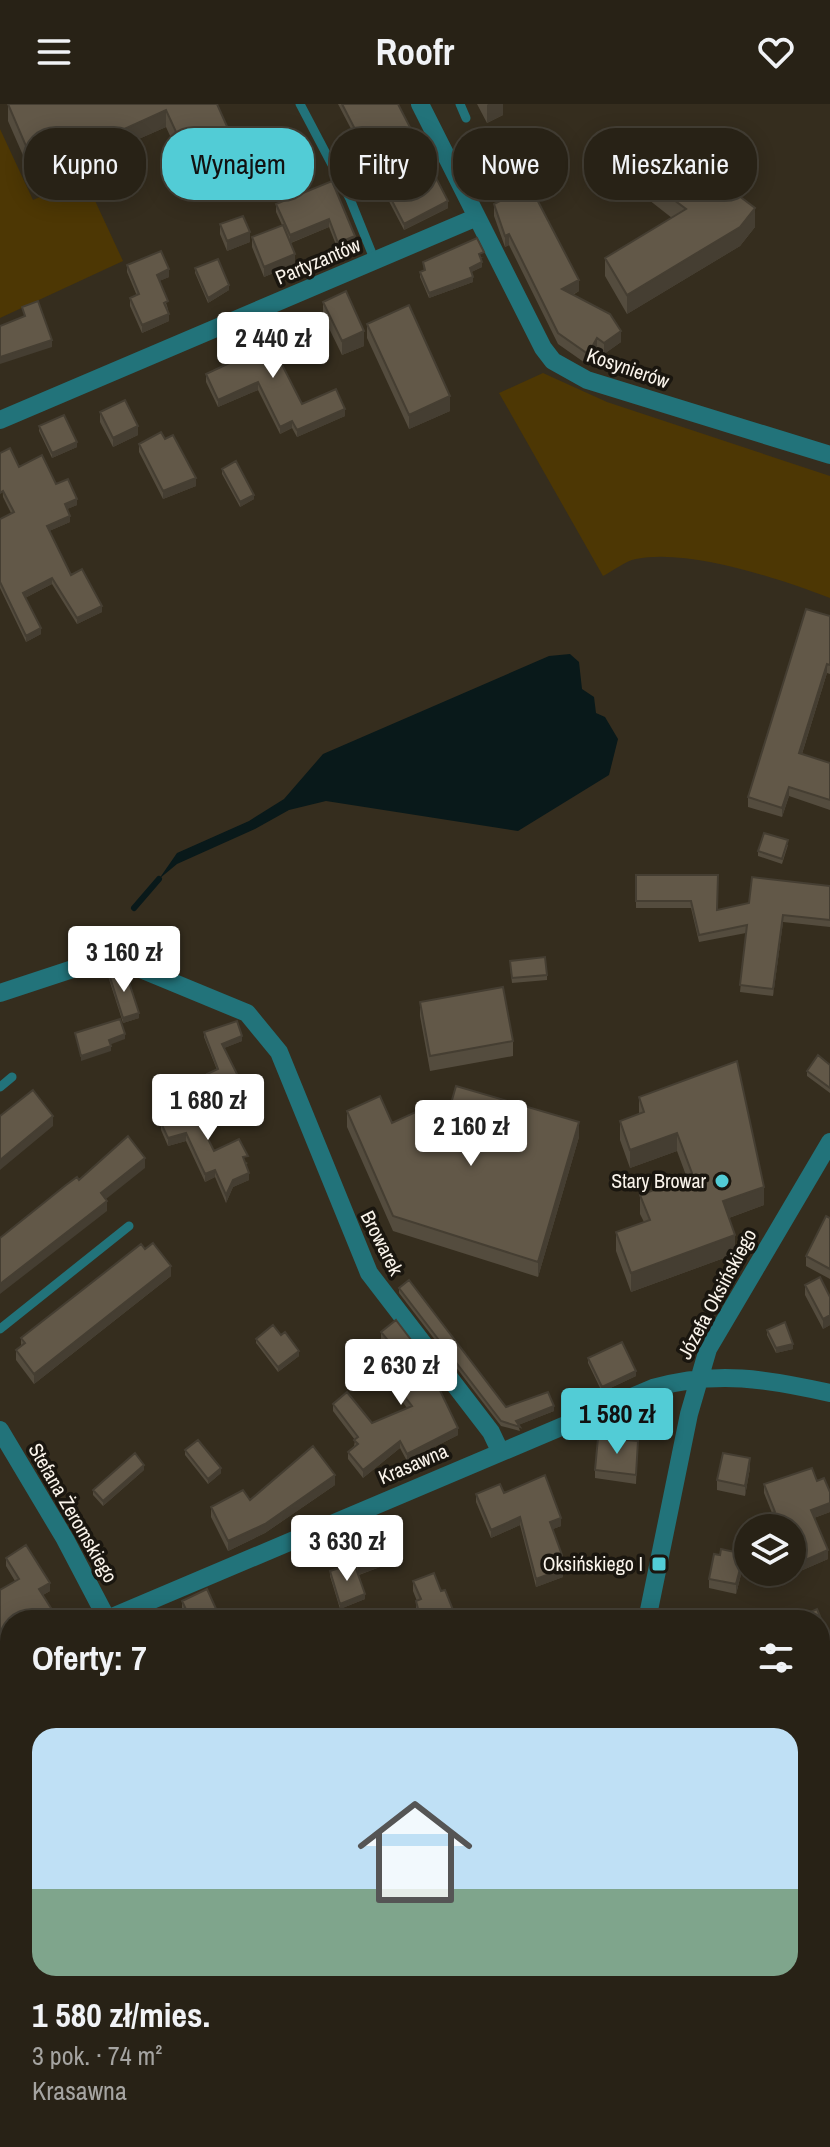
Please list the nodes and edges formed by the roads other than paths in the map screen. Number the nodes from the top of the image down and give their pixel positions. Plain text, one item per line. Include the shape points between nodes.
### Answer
1 (300, 104) edge
2 (420, 104) edge
3 (460, 104) edge
4 (466, 118) dead end
5 (477, 217) junction
6 (375, 261) junction
7 (0, 420) edge
8 (830, 455) edge
9 (0, 993) edge
10 (12, 1077) dead end
11 (0, 1087) edge
12 (830, 1142) edge
13 (129, 1226) dead end
14 (0, 1329) edge
15 (697, 1379) junction
16 (830, 1392) edge
17 (0, 1430) edge
18 (500, 1451) junction
19 (101, 1610) edge
20 (129, 1610) edge
21 (649, 1610) edge

1 - 6 lane via 350,199
2 - 5 street, Kosynierów
3 - 4 lane
5 - 6 street, Partyzantów
5 - 8 street, Kosynierów via 543,348 568,371
6 - 7 street, Partyzantów
9 - 18 street, Browarek via 100,960 138,968 247,1013 279,1052 369,1273 491,1432
10 - 11 lane
12 - 15 street, Józefa Oksińskiego via 730,1308
13 - 14 lane
15 - 16 street, Krasawna via 752,1377
15 - 18 street, Krasawna via 653,1388
15 - 21 street, Józefa Oksińskiego
17 - 19 street, Stefana Żeromskiego
18 - 20 street, Krasawna

